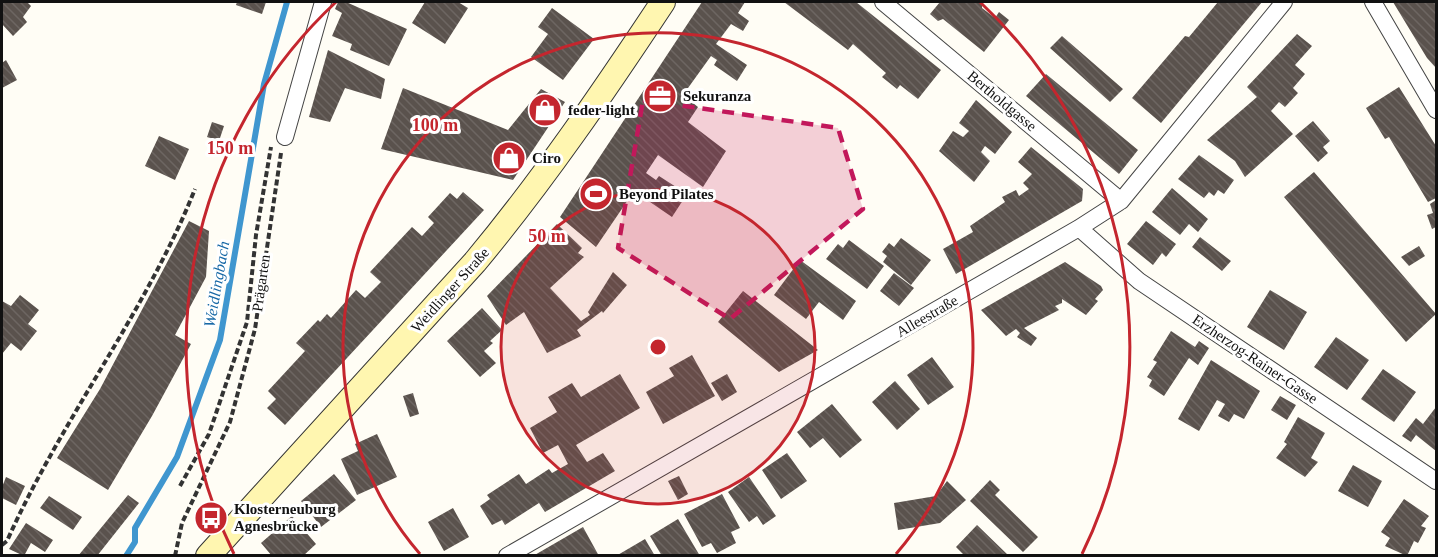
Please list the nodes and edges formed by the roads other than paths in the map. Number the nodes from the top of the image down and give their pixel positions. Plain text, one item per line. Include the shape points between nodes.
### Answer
1 (323, 2) edge
2 (663, 2) edge
3 (883, 2) edge
4 (1284, 2) edge
5 (1373, 2) edge
6 (1437, 110) edge
7 (278, 140) road end
8 (1121, 201) junction
9 (1079, 228) junction
10 (1437, 481) edge
11 (208, 555) edge
12 (507, 555) edge

1 - 7 street
2 - 11 main road, Weidlinger Straße via 517,212 468,271
3 - 8 street, Bertholdgasse
4 - 8 street, Alleestraße
5 - 6 street
8 - 9 street, Alleestraße
9 - 10 street, Erzherzog-Rainer-Gasse via 1139,281
9 - 12 street, Alleestraße

